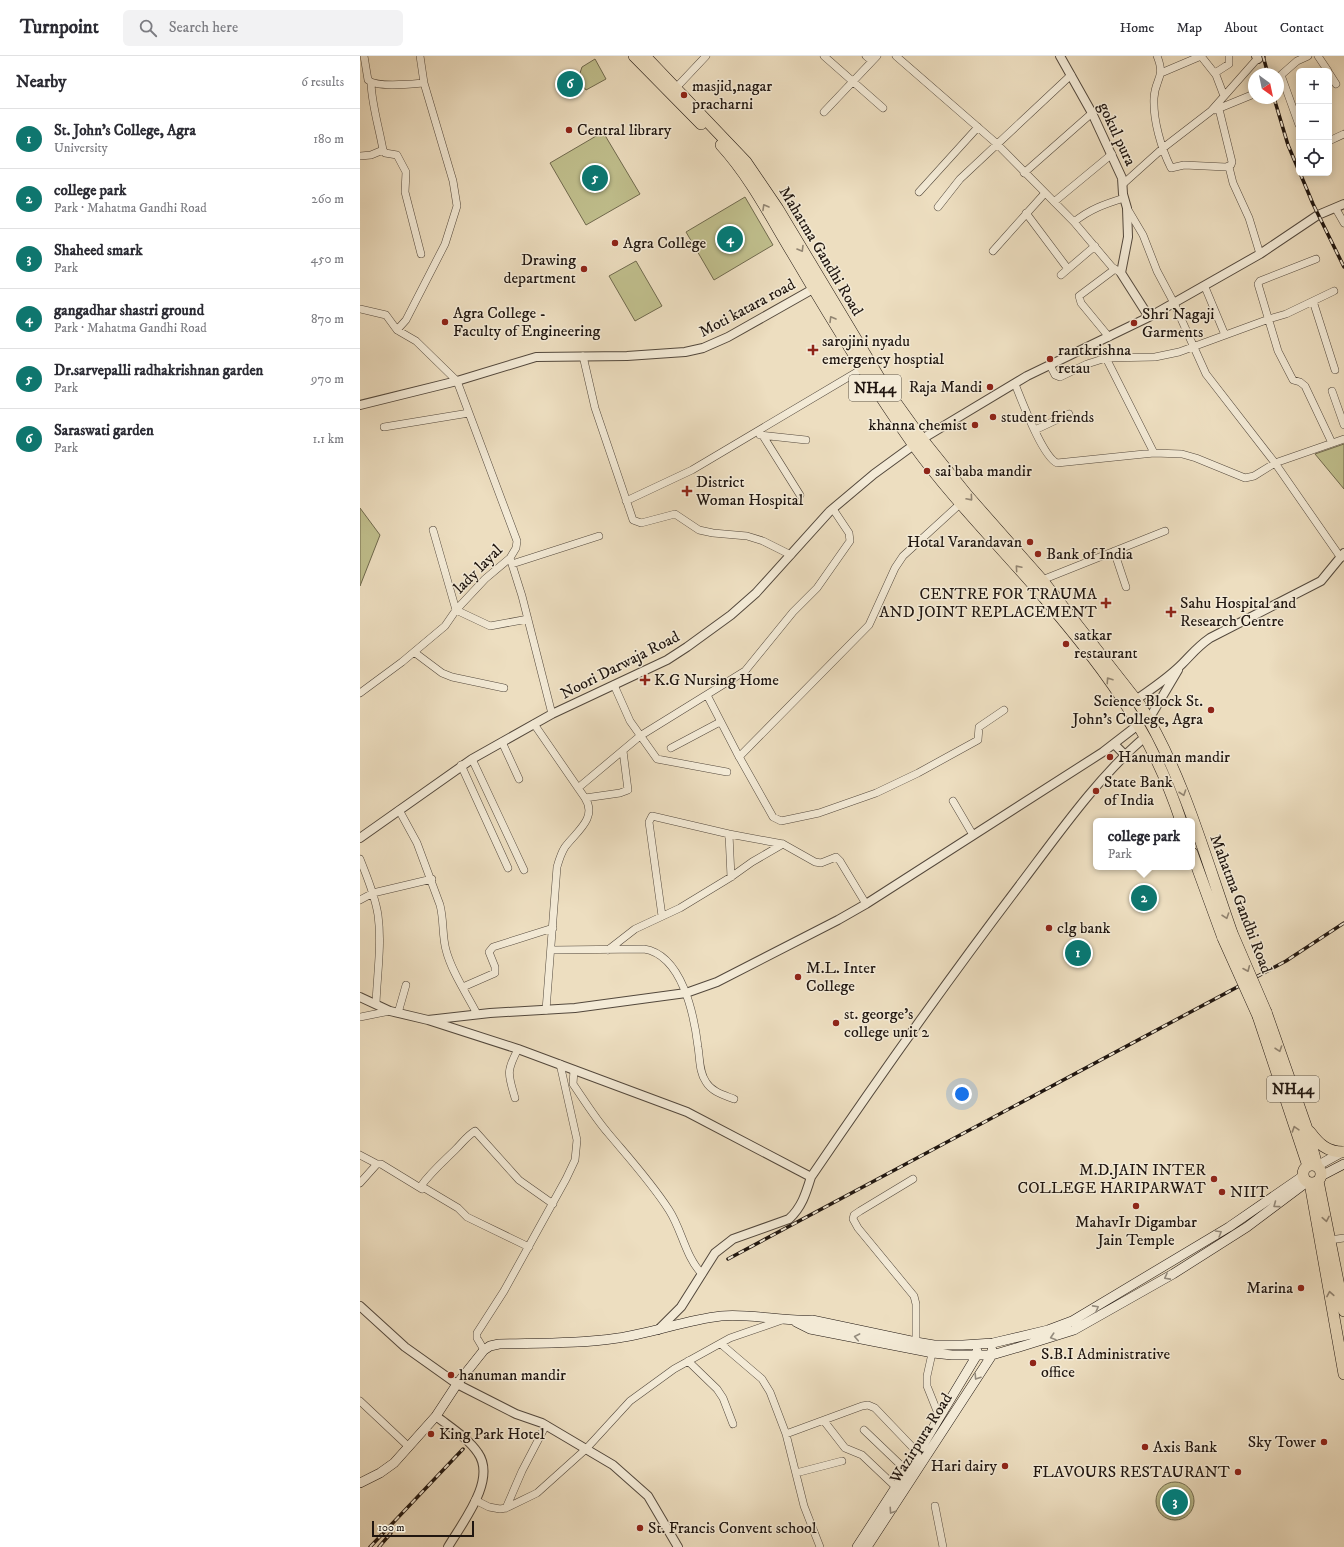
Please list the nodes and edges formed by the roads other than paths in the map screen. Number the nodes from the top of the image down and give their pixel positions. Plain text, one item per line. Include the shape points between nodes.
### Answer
1 (364, 56) edge
2 (420, 56) edge
3 (634, 56) edge
4 (645, 56) edge
5 (706, 56) edge
6 (824, 56) edge
7 (866, 56) edge
8 (896, 56) edge
9 (1060, 56) edge
10 (1157, 56) edge
11 (1229, 56) edge
12 (1308, 56) edge
13 (1318, 56) edge
14 (1258, 57) edge
15 (1300, 57) edge
16 (874, 59) edge
17 (1326, 68) edge
18 (1161, 73) junction
19 (1215, 74) junction
20 (1070, 75) junction
21 (1332, 78) edge
22 (852, 81) junction
23 (371, 83) junction
24 (424, 83) junction
25 (1336, 84) dead end
26 (673, 91) junction
27 (1224, 96) junction
28 (1248, 97) edge
29 (884, 108) dead end
30 (1219, 109) junction
31 (1211, 111) junction
32 (824, 112) dead end
33 (1092, 113) junction
34 (1296, 117) edge
35 (978, 127) junction
36 (1344, 134) edge
37 (1331, 140) edge
38 (996, 143) junction
39 (1163, 148) junction
40 (383, 150) junction
41 (1112, 154) junction
42 (360, 156) edge
43 (1229, 167) junction
44 (1024, 173) junction
45 (1123, 184) junction
46 (919, 192) dead end
47 (1045, 193) junction
48 (1124, 198) junction
49 (1054, 202) junction
50 (1344, 204) edge
51 (938, 207) dead end
52 (1127, 208) junction
53 (1336, 209) junction
54 (1026, 213) junction
55 (1074, 222) junction
56 (1344, 224) edge
57 (1095, 246) junction
58 (992, 251) dead end
59 (421, 254) dead end
60 (1260, 254) junction
61 (1316, 259) dead end
62 (1068, 269) junction
63 (1118, 271) junction
64 (1061, 276) dead end
65 (1205, 287) junction
66 (813, 289) junction
67 (1334, 291) dead end
68 (1313, 302) junction
69 (1174, 304) junction
70 (360, 309) edge
71 (1150, 317) junction
72 (1269, 319) junction
73 (397, 330) junction
74 (1225, 335) junction
75 (1109, 337) junction
76 (1194, 348) junction
77 (583, 356) junction
78 (1106, 358) junction
79 (1050, 365) junction
80 (862, 368) junction
81 (1335, 370) dead end
82 (457, 381) junction
83 (1015, 384) junction
84 (1332, 391) dead end
85 (360, 405) edge
86 (469, 413) junction
87 (1069, 414) dead end
88 (1344, 425) edge
89 (384, 427) dead end
90 (1034, 430) junction
91 (760, 435) junction
92 (1344, 439) edge
93 (806, 440) dead end
94 (918, 442) junction
95 (1332, 443) junction
96 (1154, 453) junction
97 (1275, 463) junction
98 (800, 495) dead end
99 (626, 502) junction
100 (961, 503) junction
101 (833, 509) junction
102 (433, 530) dead end
103 (1165, 531) dead end
104 (599, 536) dead end
105 (1114, 551) junction
106 (791, 556) junction
107 (1342, 556) edge
108 (511, 561) junction
109 (1042, 580) junction
110 (1126, 587) dead end
111 (456, 610) junction
112 (528, 620) junction
113 (414, 652) junction
114 (1182, 664) junction
115 (614, 686) junction
116 (504, 688) dead end
117 (360, 693) edge
118 (707, 696) junction
119 (1136, 699) junction
120 (1126, 706) junction
121 (1004, 710) dead end
122 (552, 714) junction
123 (1149, 720) junction
124 (720, 722) junction
125 (534, 724) junction
126 (1138, 725) junction
127 (640, 736) junction
128 (1145, 737) junction
129 (502, 742) junction
130 (1114, 744) junction
131 (671, 748) dead end
132 (623, 750) junction
133 (1125, 755) junction
134 (739, 758) junction
135 (472, 759) junction
136 (461, 766) junction
137 (727, 772) dead end
138 (519, 779) dead end
139 (578, 788) junction
140 (585, 798) junction
141 (953, 800) dead end
142 (400, 810) junction
143 (1181, 818) edge
144 (1190, 818) edge
145 (1195, 832) edge
146 (729, 834) junction
147 (973, 835) junction
148 (360, 838) edge
149 (783, 844) junction
150 (360, 859) edge
151 (1195, 860) edge
152 (508, 868) dead end
153 (524, 870) dead end
154 (731, 877) junction
155 (432, 879) junction
156 (373, 893) junction
157 (360, 900) edge
158 (866, 904) junction
159 (662, 916) junction
160 (553, 928) junction
161 (1228, 936) junction
162 (552, 950) junction
163 (608, 950) junction
164 (406, 985) dead end
165 (463, 987) junction
166 (686, 993) junction
167 (360, 997) edge
168 (376, 1004) junction
169 (546, 1010) junction
170 (394, 1012) junction
171 (477, 1014) junction
172 (1262, 1014) junction
173 (360, 1017) edge
174 (428, 1020) junction
175 (518, 1049) junction
176 (560, 1064) junction
177 (574, 1070) junction
178 (515, 1098) dead end
179 (734, 1099) dead end
180 (1307, 1129) junction
181 (1344, 1152) edge
182 (360, 1155) edge
183 (377, 1164) junction
184 (1344, 1164) edge
185 (1312, 1176) junction
186 (811, 1177) junction
187 (913, 1179) dead end
188 (360, 1183) edge
189 (422, 1189) dead end
190 (553, 1204) junction
191 (1344, 1238) edge
192 (1330, 1240) junction
193 (529, 1247) junction
194 (702, 1274) junction
195 (360, 1306) edge
196 (1344, 1312) edge
197 (782, 1320) junction
198 (794, 1321) junction
199 (658, 1330) junction
200 (916, 1342) junction
201 (993, 1343) junction
202 (721, 1344) junction
203 (978, 1344) junction
204 (933, 1349) junction
205 (484, 1350) junction
206 (977, 1355) junction
207 (992, 1355) junction
208 (688, 1361) junction
209 (1344, 1374) edge
210 (457, 1384) junction
211 (360, 1401) edge
212 (436, 1416) junction
213 (939, 1416) junction
214 (824, 1421) junction
215 (732, 1424) dead end
216 (546, 1426) junction
217 (864, 1430) dead end
218 (786, 1434) junction
219 (408, 1447) junction
220 (586, 1449) junction
221 (918, 1453) junction
222 (842, 1461) dead end
223 (796, 1473) junction
224 (910, 1474) junction
225 (360, 1483) edge
226 (900, 1491) junction
227 (475, 1500) junction
228 (935, 1506) dead end
229 (506, 1508) junction
230 (869, 1546) edge
231 (448, 1547) edge
232 (678, 1547) edge
233 (820, 1547) edge
234 (857, 1547) edge
235 (943, 1547) edge

1 - 23 street via 368,80
2 - 24 street
3 - 26 highway, Mahatma Gandhi Road / NH44
4 - 26 highway, Mahatma Gandhi Road / NH44
5 - 26 street
6 - 22 street
7 - 16 street
8 - 35 street
9 - 20 street, gokul pura
10 - 18 street
11 - 19 street via 1229,64
12 - 15 street
13 - 17 street
14 - 27 street
15 - 34 street via 1281,75
16 - 22 street
18 - 19 street via 1200,56
18 - 39 street via 1154,100 1154,114
19 - 27 street
20 - 33 street, gokul pura
20 - 38 street
21 - 25 street
22 - 29 street
22 - 32 street
23 - 24 street
23 - 40 street via 372,102 378,118
24 - 73 street via 453,181 457,206 444,244 406,320
66 -> 26 highway, Mahatma Gandhi Road / NH44 via 737,165
26 -> 94 highway, Mahatma Gandhi Road / NH44 via 746,162 778,209
27 - 31 street
28 - 30 street
30 - 31 street
30 - 43 street via 1232,162
31 - 39 street
33 - 41 street, gokul pura
33 - 44 street
35 - 38 street
35 - 46 street
36 - 37 street
38 - 44 street
38 - 51 street via 960,179
39 - 43 street via 1171,168 1184,165
39 - 45 street
40 - 42 street
40 - 59 street via 397,156 404,166 407,177 405,192
41 - 45 street, gokul pura
41 - 49 street
43 - 60 street
44 - 47 street
45 - 48 street, gokul pura
47 - 49 street
47 - 54 street
48 - 52 street, gokul pura
48 - 55 street via 1100,205
49 - 55 street
50 - 53 street, Noori Darwaja Road
52 - 63 street, gokul pura via 1128,237
52 - 69 street via 1143,236
53 - 56 street
53 - 60 street, Noori Darwaja Road via 1318,215
54 - 58 street
54 - 62 street
55 - 57 street
57 - 62 street
57 - 63 street
60 - 65 street, Noori Darwaja Road
61 - 72 street via 1259,282
62 - 64 street
63 - 71 street
63 - 75 street via 1079,296 1081,303
65 - 69 street, Noori Darwaja Road
65 - 74 street
66 - 77 street, Moti katara road via 728,337 703,348 627,356
80 -> 66 highway, Mahatma Gandhi Road / NH44
67 - 68 street
68 - 72 street
68 - 81 street
69 - 71 street, Noori Darwaja Road
69 - 76 street
70 - 73 street via 383,313
71 - 75 street, Noori Darwaja Road
72 - 74 street
72 - 95 street via 1278,351 1293,380 1305,386
73 - 82 street via 416,340
74 - 76 street
75 - 79 street, Noori Darwaja Road
76 - 78 street via 1155,357
76 - 97 street via 1213,383
77 - 82 street, Moti katara road via 536,357
77 - 99 street via 595,408
78 - 79 street via 1060,377
78 - 96 street
79 - 83 street, Noori Darwaja Road
80 - 91 street
80 - 94 highway, Mahatma Gandhi Road / NH44
82 - 85 street, Moti katara road
82 - 86 street, lady layal
83 - 90 street
83 - 94 street, Noori Darwaja Road
84 - 88 street
86 - 89 street
86 - 108 street, lady layal via 514,533 516,548
87 - 90 street
90 - 96 street via 1050,459 1057,464
91 - 93 street
91 - 98 street
91 - 99 street via 731,446 692,470
92 - 95 street
94 - 100 highway, Mahatma Gandhi Road / NH44
94 - 101 street, Noori Darwaja Road via 874,474
94 -> 109 highway, Mahatma Gandhi Road / NH44
95 - 97 street
96 - 97 street via 1182,454 1245,478 1254,476
97 - 107 street
99 - 106 street via 636,522 641,523 671,513 699,530 747,536 763,541
120 -> 100 highway, Mahatma Gandhi Road / NH44 via 1098,665 1042,596
100 - 134 street via 903,556 865,631
101 - 106 street, Noori Darwaja Road
101 - 118 street via 850,536 850,541 817,588 793,612 752,664
102 - 111 street
103 - 105 street
104 - 108 street
105 - 109 street
105 - 110 street
106 - 115 street, Noori Darwaja Road via 756,593 706,634 667,660
107 - 114 street via 1321,581 1210,638 1193,650
108 - 111 street, lady layal via 492,573
108 - 112 street
109 - 119 highway, Mahatma Gandhi Road / NH44
111 - 112 street via 490,626
111 - 113 street, lady layal via 445,626
112 - 122 street
113 - 116 street via 442,673
113 - 117 street, lady layal
114 - 119 street
114 - 123 street
115 - 122 street, Noori Darwaja Road
115 - 127 street
118 - 124 street
118 - 127 street via 675,712
119 - 120 street
119 - 123 highway, Mahatma Gandhi Road / NH44
120 - 126 highway, Mahatma Gandhi Road / NH44
121 - 134 street via 979,727 978,740 918,773 876,793 818,813 788,820 781,821 773,817
122 - 125 street, Noori Darwaja Road
123 -> 144 highway, Mahatma Gandhi Road / NH44 via 1180,785
124 - 131 street
124 - 134 street
125 - 129 street, Noori Darwaja Road
125 - 139 street
126 - 128 highway, Mahatma Gandhi Road / NH44
126 - 130 street
127 - 132 street
127 - 137 street via 657,759
128 - 133 street
128 - 143 highway, Mahatma Gandhi Road / NH44
129 - 135 street, Noori Darwaja Road
129 - 138 street
130 - 133 street
130 - 147 street
132 - 139 street
132 - 140 street via 628,790 620,794
133 - 186 street via 1051,844 954,972
135 - 136 street, Noori Darwaja Road
135 - 153 street
136 - 142 street, Noori Darwaja Road
136 - 152 street
139 - 140 street
140 - 160 street via 589,816 565,846 557,868
141 - 147 street
142 - 148 street, Noori Darwaja Road
142 - 155 street
145 -> 161 highway, Mahatma Gandhi Road / NH44
146 - 149 street
146 - 154 street
146 - 159 street via 659,816 650,818
147 - 158 street
149 - 154 street
149 - 158 street via 815,862 821,863 833,857 838,858
150 - 156 street
151 - 161 highway, Mahatma Gandhi Road / NH44
154 - 159 street
155 - 156 street
155 - 165 street via 443,915 446,952
156 - 157 street
156 - 168 street via 379,926
158 - 166 street via 717,982
159 - 163 street via 635,929
160 - 162 street
160 - 165 street via 493,947 489,952 495,973
161 - 172 highway, Mahatma Gandhi Road / NH44, bridge
162 - 163 street
162 - 169 street
163 - 166 street via 654,951 670,964
164 - 170 street
165 - 171 street
166 - 169 street
166 - 179 street via 705,1082 714,1091
167 - 168 street
168 - 170 street
169 - 171 street
170 - 173 street
170 - 174 street
171 - 174 street
172 -> 180 highway, Mahatma Gandhi Road / NH44
185 -> 172 highway, Mahatma Gandhi Road / NH44
174 - 175 street
175 - 176 street
175 - 178 street via 508,1072
176 - 177 street
176 - 190 street via 577,1140 575,1160
177 - 186 street via 687,1112
177 - 194 street via 573,1084 607,1133 629,1157 669,1210 689,1250 693,1264
180 - 181 highway via 1321,1146 1335,1152
180 - 185 highway, Mahatma Gandhi Road / NH44
181 - 185 main road
182 - 183 street
183 - 188 street
183 - 189 street
184 - 185 main road
185 -> 192 highway, Mahatma Gandhi Road / NH44
201 -> 185 main road via 1048,1330 1072,1321
185 -> 207 main road via 1247,1227 1094,1320 1074,1330
209 -> 185 highway, Mahatma Gandhi Road / NH44
186 - 194 street via 802,1204 789,1219 733,1239 715,1253
187 - 200 street via 860,1211 853,1218 858,1228 914,1296
190 - 193 street
190 - 193 street via 518,1180 475,1131 463,1139 421,1186 458,1208 467,1217
191 - 192 street
192 - 196 highway, Mahatma Gandhi Road / NH44
193 - 205 street via 477,1333
194 - 199 street via 681,1307
195 - 210 street via 405,1348
197 - 198 main road
197 - 199 main road via 724,1316
197 - 202 street
198 - 200 main road via 819,1321
204 -> 198 main road via 810,1329
199 - 205 main road via 580,1343 499,1344
200 - 204 main road
201 - 203 main road
201 - 207 main road, Wazirpura Road
202 - 208 street
202 - 218 street via 766,1384
203 - 204 main road
203 - 206 main road, Wazirpura Road
204 - 206 main road
204 - 213 street via 927,1386
205 - 210 main road
206 - 207 main road
206 - 213 main road, Wazirpura Road
207 -> 224 main road, Wazirpura Road
208 - 215 street via 717,1388
208 - 220 street via 630,1401
210 - 212 main road
210 - 216 street
211 - 219 street
212 - 219 main road
212 - 227 street via 479,1453 485,1474
213 - 221 main road, Wazirpura Road
214 - 218 street
214 - 221 street via 862,1406 873,1406
214 - 226 street via 845,1448 862,1454
216 - 220 street
216 - 229 street
217 - 224 street
218 - 223 street
219 - 225 main road via 394,1463
220 - 229 street via 544,1488
220 - 232 street via 613,1465 648,1496
221 - 224 main road, Wazirpura Road
222 - 223 street
223 - 233 street via 804,1506
224 - 226 main road, Wazirpura Road
226 -> 230 main road, Wazirpura Road
226 - 234 main road, Wazirpura Road
227 - 229 street via 494,1509
227 - 231 street
228 - 235 street

